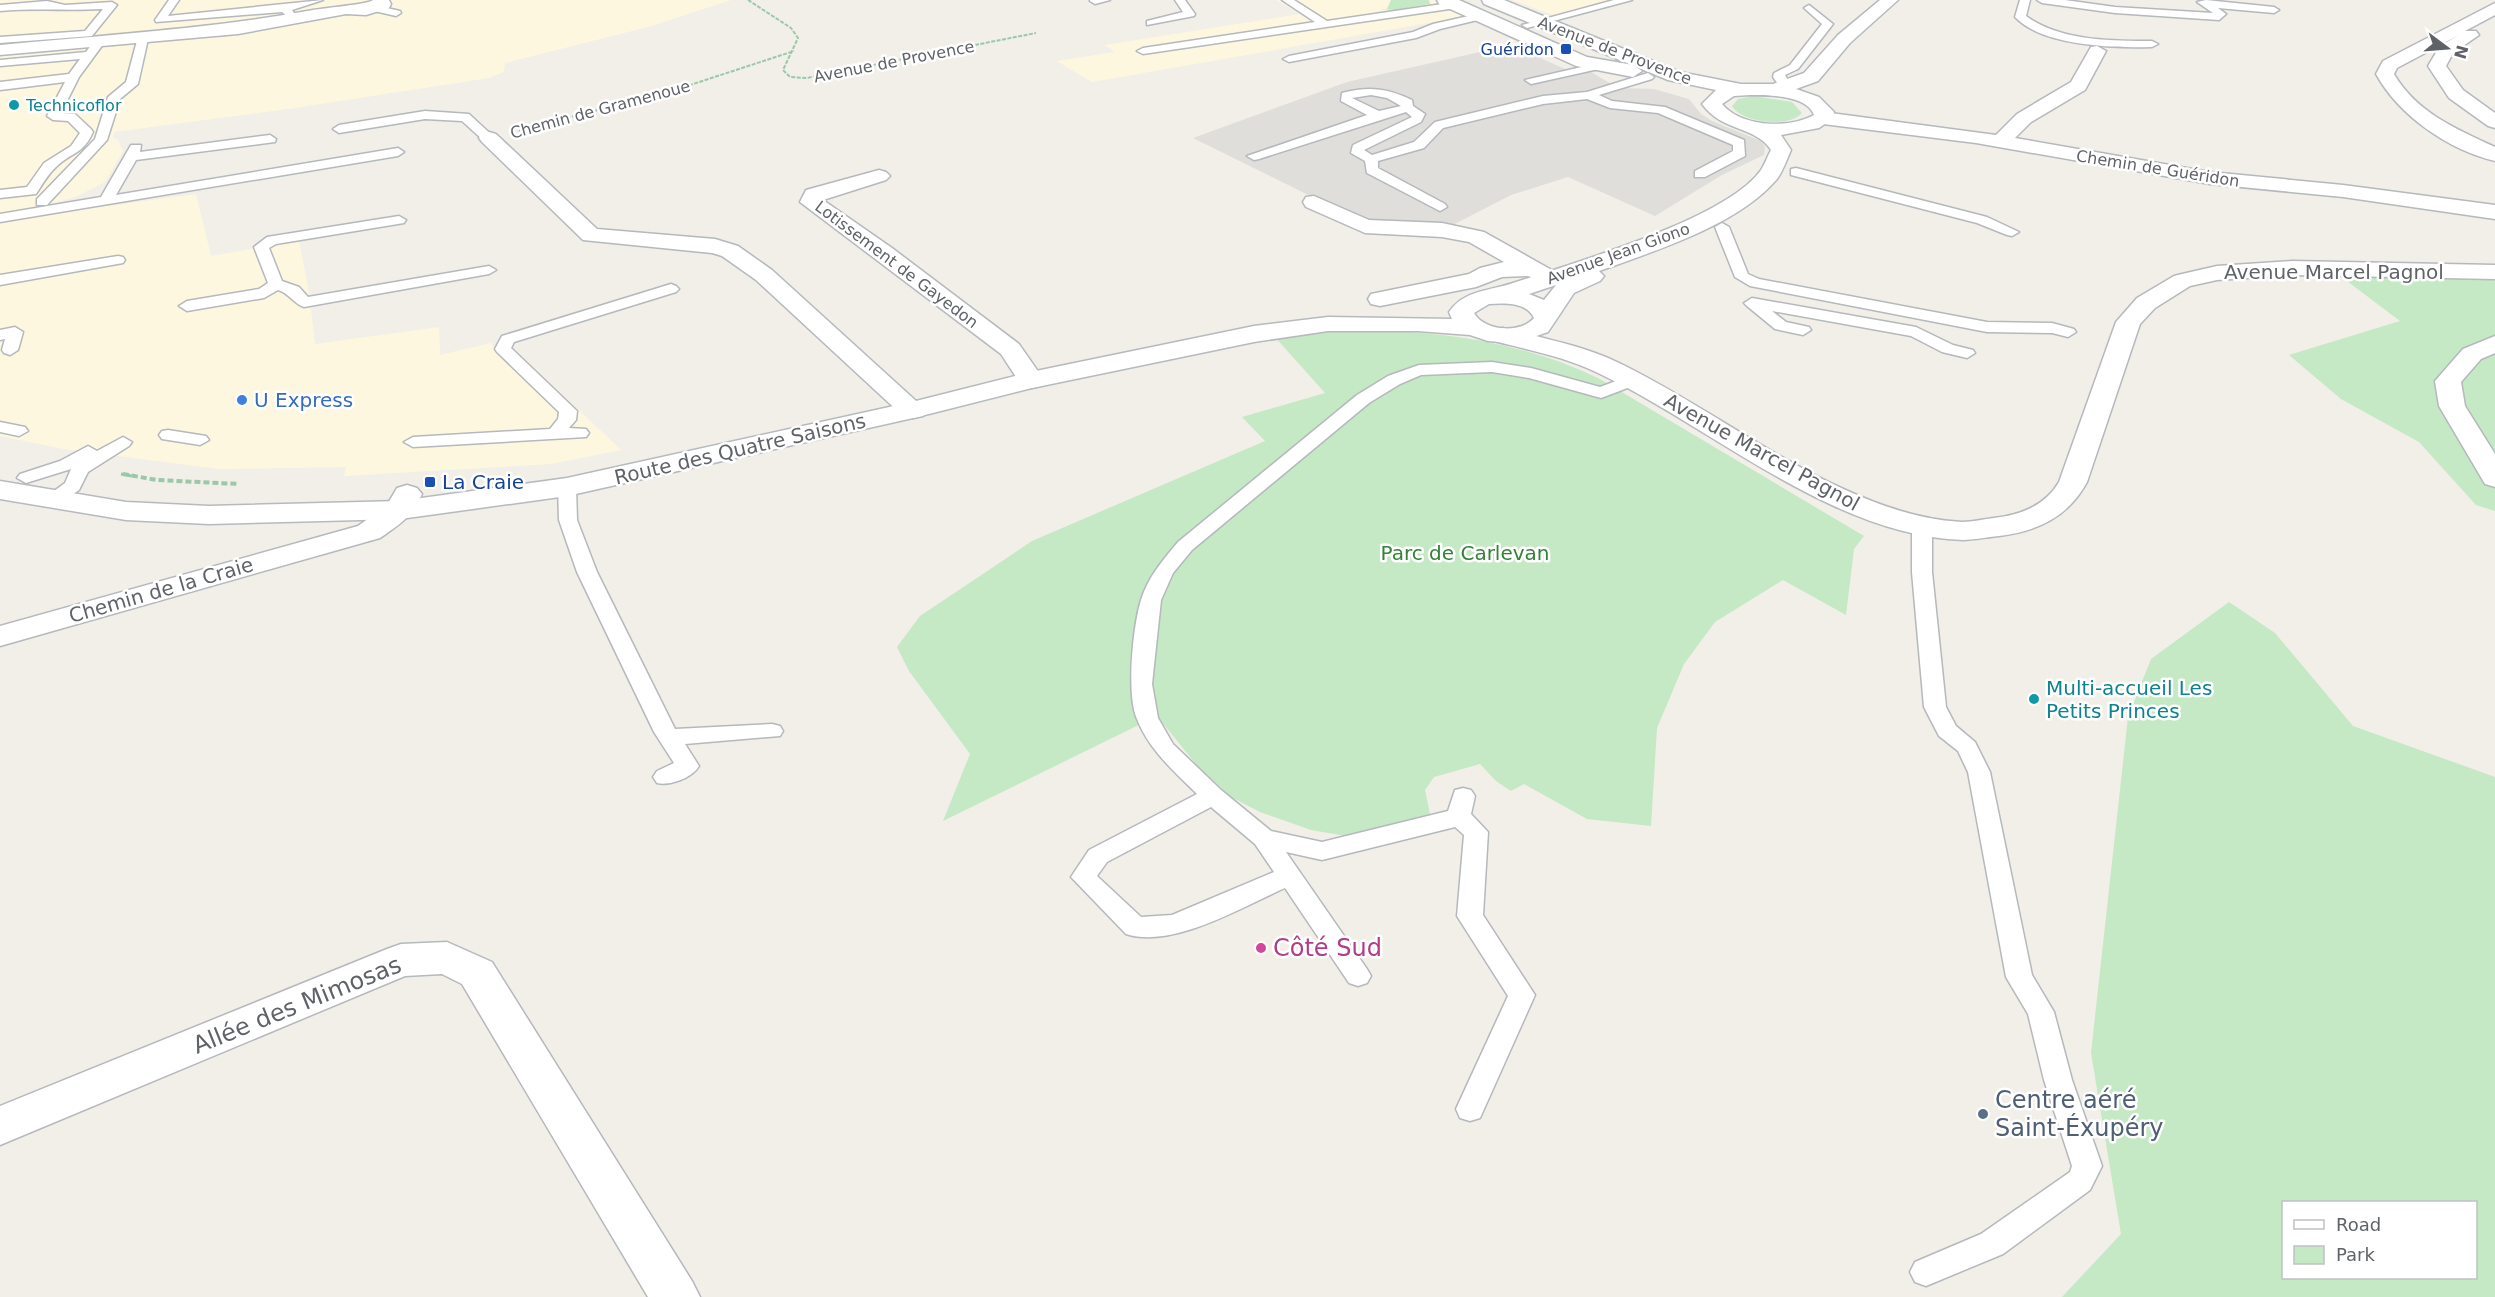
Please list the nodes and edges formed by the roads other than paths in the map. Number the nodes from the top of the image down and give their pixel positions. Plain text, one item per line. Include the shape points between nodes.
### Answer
1 (174, 0) edge
2 (318, 0) edge
3 (1287, 0) edge
4 (1627, 0) edge
5 (1890, 0) edge
6 (1911, 0) edge
7 (2025, 0) edge
8 (2042, 0) edge
9 (2189, 0) edge
10 (75, 1) edge
11 (1457, 2) edge
12 (2202, 2) junction
13 (365, 4) edge
14 (35, 5) junction
15 (1184, 5) edge
16 (0, 8) edge
17 (1486, 8) edge
18 (1809, 8) dead end
19 (2495, 8) edge
20 (2274, 10) dead end
21 (396, 13) dead end
22 (301, 18) junction
23 (1150, 19) dead end
24 (2495, 21) edge
25 (1323, 23) junction
26 (1535, 23) junction
27 (142, 39) junction
28 (0, 40) edge
29 (2152, 44) dead end
30 (94, 49) junction
31 (0, 50) edge
32 (1143, 51) dead end
33 (2097, 51) dead end
34 (1289, 59) dead end
35 (0, 63) edge
36 (1599, 66) junction
37 (1640, 74) junction
38 (73, 77) junction
39 (1531, 80) dead end
40 (0, 86) edge
41 (1781, 89) junction
42 (1743, 90) junction
43 (1588, 95) junction
44 (1811, 100) junction
45 (1712, 104) junction
46 (1407, 108) junction
47 (1378, 115) junction
48 (1823, 118) junction
49 (2495, 122) edge
50 (1755, 127) junction
51 (1794, 128) junction
52 (339, 129) dead end
53 (489, 138) joint
54 (270, 139) dead end
55 (2001, 141) junction
56 (90, 143) junction
57 (398, 152) dead end
58 (2495, 155) edge
59 (1254, 156) dead end
60 (1371, 159) junction
61 (1796, 172) junction
62 (1700, 174) dead end
63 (879, 176) dead end
64 (0, 194) edge
65 (107, 199) junction
66 (42, 202) dead end
67 (1314, 202) dead end
68 (1440, 207) dead end
69 (2495, 212) edge
70 (0, 218) edge
71 (399, 220) dead end
72 (1722, 227) junction
73 (2012, 232) dead end
74 (118, 260) dead end
75 (489, 270) dead end
76 (2495, 272) edge
77 (1540, 273) junction
78 (1742, 277) junction
79 (0, 280) edge
80 (276, 284) junction
81 (671, 289) dead end
82 (1498, 296) junction
83 (1380, 299) dead end
84 (1752, 303) junction
85 (187, 306) dead end
86 (1546, 317) junction
87 (1469, 318) junction
88 (1803, 330) dead end
89 (2068, 332) dead end
90 (0, 334) edge
91 (1503, 336) junction
92 (2495, 344) edge
93 (10, 350) dead end
94 (1967, 353) dead end
95 (1605, 366) junction
96 (1028, 374) junction
97 (1632, 380) junction
98 (908, 404) junction
99 (0, 427) edge
100 (19, 432) dead end
101 (580, 433) dead end
102 (168, 435) dead end
103 (555, 435) junction
104 (200, 440) dead end
105 (413, 442) dead end
106 (13, 475) edge
107 (2495, 478) edge
108 (68, 485) junction
109 (567, 487) junction
110 (0, 490) edge
111 (404, 502) junction
112 (344, 512) junction
113 (1922, 526) junction
114 (323, 544) junction
115 (0, 636) edge
116 (772, 732) dead end
117 (669, 738) junction
118 (665, 777) dead end
119 (1213, 796) junction
120 (1264, 838) junction
121 (1290, 876) junction
122 (1358, 976) dead end
123 (1470, 1109) dead end
124 (0, 1126) edge
125 (1926, 1272) dead end
126 (675, 1297) edge

1 - 22 lane via 160,20
2 - 22 lane
3 - 25 lane
4 - 26 lane
5 - 41 street via 1844,39 1811,77
6 - 44 street via 1859,41 1814,91
7 - 29 lane via 2020,17 2046,30 2103,42
8 - 12 lane via 2115,10 2221,14
9 - 12 lane
10 - 14 lane
11 - 17 street, Avenue de Provence
11 - 25 lane
11 - 26 street, Avenue de Provence
12 - 20 lane
13 - 21 lane
13 - 22 street
14 - 16 lane
14 - 28 lane via 112,5 88,34
15 - 23 lane via 1190,14 1184,17
17 - 26 street, Avenue de Provence
17 - 34 lane via 1416,34
17 - 36 street, Avenue de Provence via 1582,62
18 - 41 lane via 1828,24 1794,67 1780,73
19 - 58 street via 2389,65 2385,74 2392,90 2425,119
22 - 27 street
24 - 49 street via 2451,46 2437,66 2456,94
25 - 32 lane
26 - 37 street, Avenue de Provence
26 - 42 street, Avenue de Provence via 1675,76
27 - 30 street
27 - 56 lane via 132,84 114,97 105,134
30 - 31 street
30 - 35 lane
30 - 38 lane
33 - 55 street via 2078,86 2024,118
36 - 37 street, Avenue de Provence
36 - 39 lane
37 - 43 lane
37 - 45 street, Avenue de Provence
38 - 40 lane
38 - 56 lane via 53,116 70,117 87,132
41 - 42 street
41 - 44 street
42 - 45 street via 1720,95
43 - 60 lane via 1543,100 1439,125 1419,145
43 - 62 lane via 1610,104 1661,110 1739,143 1740,153
44 - 48 street via 1824,112
45 - 50 street, Avenue de Provence via 1724,117
46 - 47 lane
46 - 47 lane via 1408,103 1383,91 1367,90 1346,96 1347,101
46 - 60 lane via 1419,114 1417,119 1358,148 1357,153
47 - 59 lane
48 - 51 street
48 - 55 street, Chemin de Guéridon
50 - 51 street
50 - 77 street, Avenue Jean Giono via 1775,140 1781,150 1772,172 1750,192 1668,238
51 - 61 street via 1793,141 1800,165
52 - 53 lane via 425,115 465,117
53 - 98 street, Chemin de Gramenoue via 591,235 706,245 730,251 764,275
54 - 65 lane via 133,153
55 - 69 street, Chemin de Guéridon via 2200,176
56 - 64 lane via 53,162 31,191
56 - 66 lane
57 - 65 lane
60 - 68 lane via 1372,170
61 - 72 street, Avenue Jean Giono via 1770,197
61 - 73 lane via 1982,220
63 - 96 street, Lotissement de Gayedon via 814,195 811,202 1010,349
65 - 70 lane
67 - 77 street via 1365,226 1442,230 1476,237
71 - 80 lane via 273,240 261,247
72 - 78 lane
72 - 86 street, Avenue Jean Giono via 1566,288
74 - 79 lane
75 - 80 lane via 304,302 294,290
76 - 113 street, Avenue Marcel Pagnol via 2292,268 2217,273 2182,281 2146,303 2128,322 2065,499 2036,519 1994,530
77 - 82 street, Avenue Jean Giono
77 - 83 street via 1497,270 1476,280
78 - 84 lane
78 - 89 lane via 1755,283 1987,327 2052,328
80 - 85 lane via 264,293
81 - 103 lane via 508,339 503,349 568,411 567,420
82 - 86 street, Avenue Marcel Pagnol via 1533,303
82 - 87 street, Avenue Jean Giono via 1477,299
84 - 88 lane via 1781,326
84 - 94 lane via 1916,332 1948,349
86 - 91 street, Avenue Jean Giono via 1538,330
86 - 95 street, Avenue Marcel Pagnol
87 - 91 street, Avenue Marcel Pagnol
87 - 96 street, Route des Quatre Saisons via 1291,328
90 - 93 lane via 15,332
91 - 95 street, Avenue Marcel Pagnol
92 - 107 street via 2472,354 2448,381 2452,406
95 - 97 street, Avenue Marcel Pagnol
96 - 98 street, Route des Quatre Saisons
97 - 113 street, Avenue Marcel Pagnol via 1863,509
97 - 119 lane via 1601,393 1531,373 1492,367 1419,369 1363,399 1185,546 1164,571 1151,600 1141,684 1147,718 1165,749
98 - 109 street, Route des Quatre Saisons
98 - 111 street, Route des Quatre Saisons
99 - 100 lane
101 - 103 lane
102 - 104 lane
103 - 105 lane
106 - 108 street, Route des Quatre Saisons
106 - 108 lane via 66,465 114,441
108 - 110 street, Route des Quatre Saisons
108 - 111 street, Route des Quatre Saisons via 219,501
108 - 112 street, Route des Quatre Saisons via 126,511 208,515
109 - 111 street, Route des Quatre Saisons
109 - 117 lane via 568,520 587,572
111 - 112 street, Route des Quatre Saisons
111 - 114 street, Chemin de la Craie via 369,532
112 - 114 street via 337,529
113 - 125 lane via 1922,572 1935,707 1947,731 1968,747 1979,772 2019,977 2041,1012 2058,1080 2087,1166 2080,1181 1992,1244
114 - 115 street, Chemin de la Craie
116 - 117 lane
117 - 118 lane via 688,766
119 - 120 lane
119 - 121 lane via 1098,856 1083,877 1135,927 1174,925
120 - 121 lane
120 - 123 lane via 1322,850 1461,807 1476,832 1470,916 1522,995
121 - 122 lane
124 - 126 street, Allée des Mimosas via 401,960 447,958 477,973

